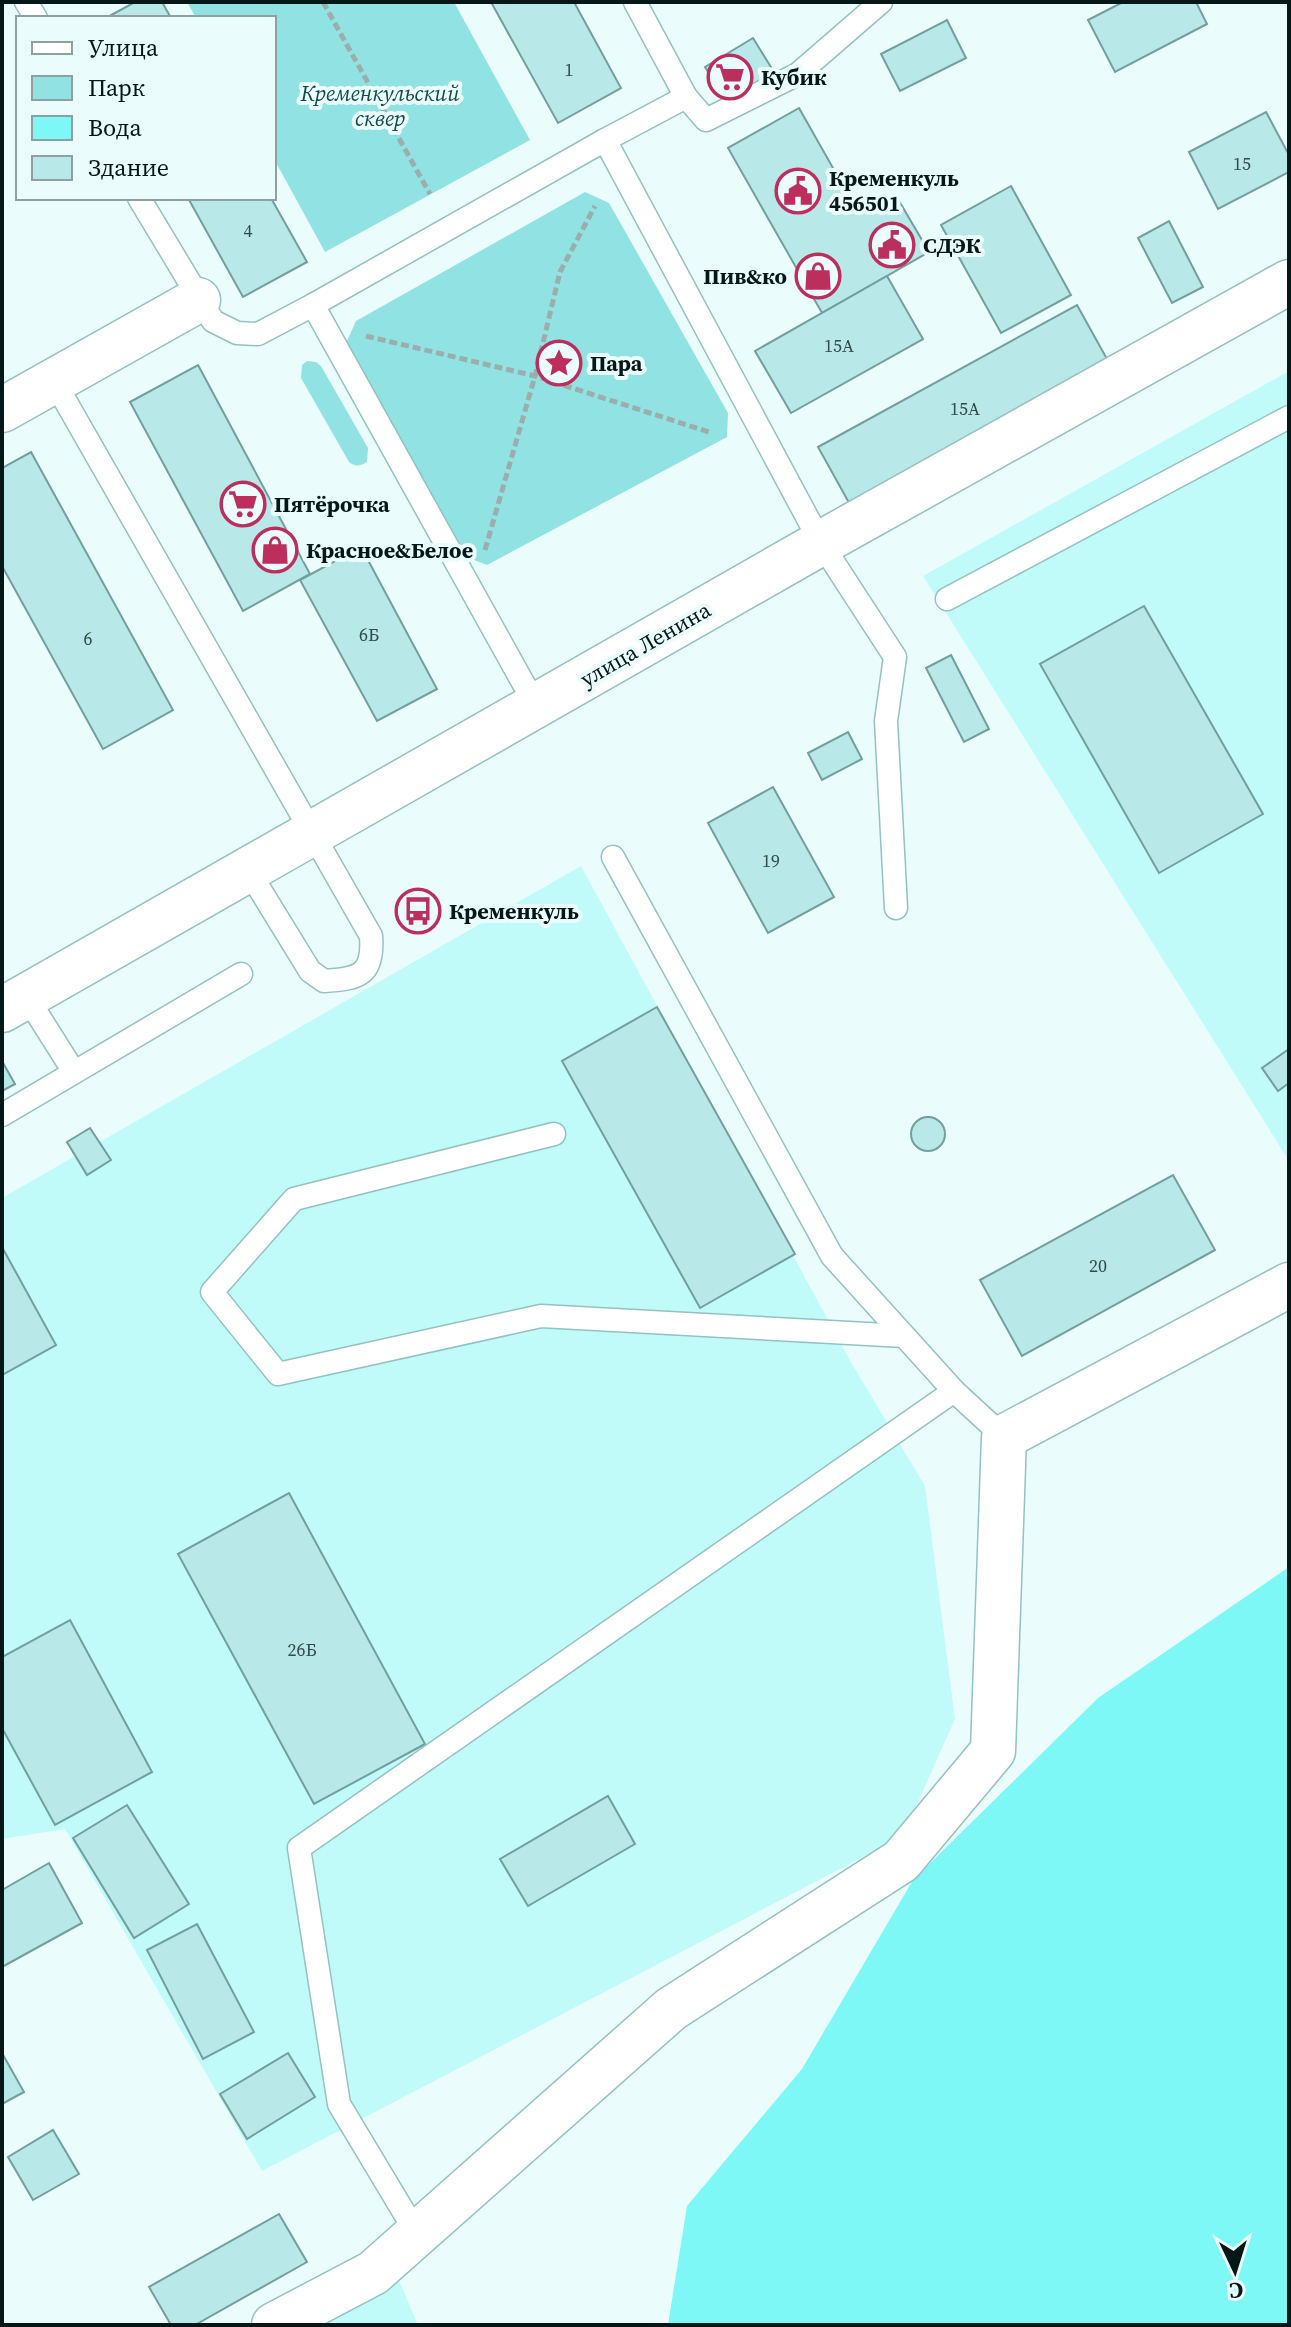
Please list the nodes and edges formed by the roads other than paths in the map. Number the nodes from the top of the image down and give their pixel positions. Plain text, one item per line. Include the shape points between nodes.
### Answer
1 (635, 2) edge
2 (881, 2) edge
3 (686, 97) junction
4 (605, 140) junction
5 (140, 200) edge
6 (1289, 282) edge
7 (198, 300) junction
8 (313, 305) junction
9 (54, 381) junction
10 (2, 410) edge
11 (1289, 417) edge
12 (821, 543) junction
13 (947, 599) dead end
14 (536, 706) junction
15 (314, 833) junction
16 (613, 857) dead end
17 (248, 870) junction
18 (896, 908) dead end
19 (241, 974) dead end
20 (14, 1003) edge
21 (74, 1072) junction
22 (2, 1115) edge
23 (554, 1134) dead end
24 (1289, 1285) edge
25 (904, 1336) junction
26 (954, 1391) junction
27 (1004, 1437) junction
28 (417, 2234) junction
29 (274, 2325) edge

1 - 3 lane
2 - 3 lane via 798,74 706,120
3 - 4 lane
4 - 8 lane
4 - 12 lane
5 - 7 lane
6 - 12 street, улица Ленина
7 - 8 lane via 213,321 237,333 258,334
7 - 9 street
8 - 14 lane
9 - 10 street
9 - 15 lane
11 - 13 lane
12 - 14 street, улица Ленина
12 - 18 lane via 895,657 886,721
14 - 15 street, улица Ленина
15 - 17 street, улица Ленина
15 - 17 lane via 371,936 372,956 365,970 346,980 324,981 310,971
16 - 25 lane via 832,1256
17 - 20 street, улица Ленина
19 - 21 lane
20 - 21 lane
21 - 22 lane
23 - 25 lane via 294,1199 212,1292 278,1374 541,1316
24 - 27 street
25 - 26 lane
26 - 27 lane
26 - 28 lane via 299,1848 339,2104
27 - 28 street via 993,1751 901,1861 671,2009
28 - 29 street via 373,2273

